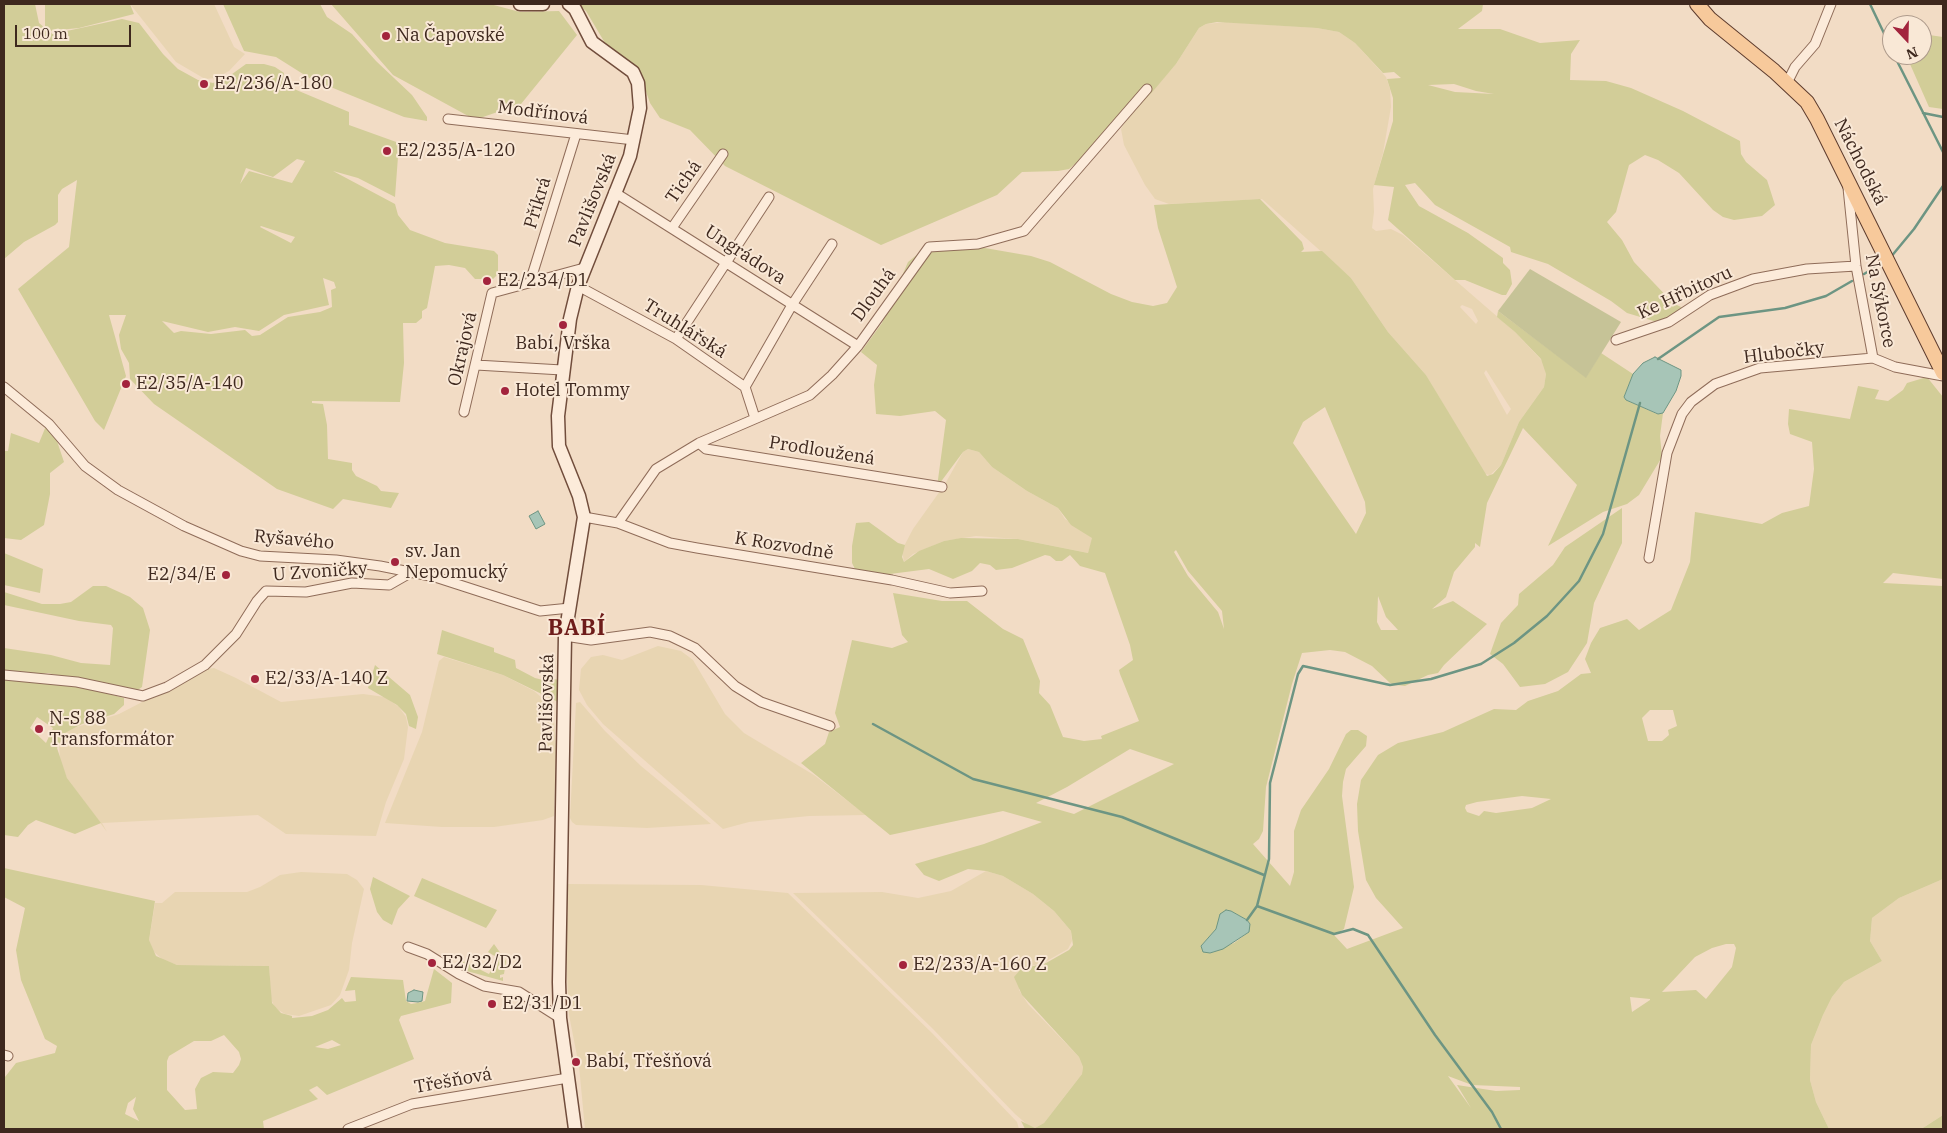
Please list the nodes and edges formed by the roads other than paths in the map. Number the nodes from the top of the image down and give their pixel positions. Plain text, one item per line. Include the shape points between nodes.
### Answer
1 (520, 4) edge
2 (543, 4) edge
3 (569, 4) edge
4 (1697, 4) edge
5 (1831, 4) edge
6 (1787, 83) junction
7 (1147, 89) dead end
8 (448, 119) dead end
9 (576, 134) junction
10 (634, 140) junction
11 (723, 154) dead end
12 (1846, 178) junction
13 (614, 192) junction
14 (769, 197) dead end
15 (672, 228) junction
16 (832, 244) dead end
17 (728, 262) junction
18 (1856, 266) junction
19 (584, 268) junction
20 (530, 282) junction
21 (578, 286) junction
22 (792, 305) junction
23 (676, 339) junction
24 (1616, 340) dead end
25 (858, 346) junction
26 (1873, 358) junction
27 (476, 365) junction
28 (562, 370) junction
29 (1943, 375) edge
30 (745, 387) junction
31 (4, 388) edge
32 (464, 412) dead end
33 (755, 418) junction
34 (699, 443) junction
35 (942, 487) dead end
36 (584, 517) junction
37 (618, 523) junction
38 (1649, 558) dead end
39 (410, 572) junction
40 (982, 591) dead end
41 (570, 608) junction
42 (566, 636) junction
43 (4, 675) edge
44 (830, 726) dead end
45 (408, 947) dead end
46 (560, 1018) junction
47 (568, 1078) junction
48 (348, 1129) edge
49 (575, 1129) edge

1 - 2 street
3 - 10 street, Pavlišovská via 575,9 592,42 633,72 638,83 640,108
4 - 6 main road, Náchodská via 1717,25
5 - 6 street via 1815,44 1795,67
6 - 12 main road, Náchodská via 1817,119
7 - 25 street, Dlouhá via 1024,231 978,244 928,247
8 - 9 street, Modřínová
9 - 10 street, Modřínová
9 - 20 street, Příkrá
10 - 13 street, Pavlišovská
11 - 15 street, Tichá
12 - 18 street, Na Sýkorce
12 - 29 main road, Náchodská
13 - 15 street, Ungrádova
13 - 19 street, Pavlišovská
14 - 17 street
15 - 17 street, Ungrádova
16 - 22 street
17 - 22 street, Ungrádova
17 - 23 street
18 - 24 street, Ke Hřbitovu via 1807,269 1753,280 1710,295 1669,322
18 - 26 street, Na Sýkorce
19 - 20 street
19 - 21 street, Pavlišovská
20 - 27 street, Okrajová via 492,293
21 - 23 street, Truhlářská
21 - 28 street, Pavlišovská
22 - 25 street, Ungrádova
22 - 30 street
23 - 30 street, Truhlářská
25 - 33 street, Dlouhá via 810,395
26 - 29 street, Na Sýkorce via 1895,366
26 - 38 street, Hlubočky via 1754,370 1715,384 1691,402 1682,414 1666,453
27 - 28 street
27 - 32 street, Okrajová
28 - 36 street, Pavlišovská via 559,446
30 - 33 street
31 - 39 street, Ryšavého via 37,412 72,454 100,478 134,500 217,541 260,556 336,560
33 - 34 street, Dlouhá
34 - 35 street, Prodloužená via 706,449
34 - 37 street, Dlouhá via 656,469
36 - 37 street, K Rozvodně
36 - 41 street, Pavlišovská
37 - 40 street, K Rozvodně via 670,543 892,580 950,593
39 - 41 street, Ryšavého via 540,611
39 - 43 street, U Zvoničky via 389,585 352,583 306,592 266,591 227,645 205,665 167,687 143,696 77,682
41 - 42 street, Pavlišovská
42 - 44 street via 591,640 650,632 670,636 695,648 735,686 761,702
42 - 46 street, Pavlišovská
45 - 46 street via 484,986 519,992
46 - 47 street, Pavlišovská
47 - 48 street, Třešňová via 412,1104
47 - 49 street, Pavlišovská

